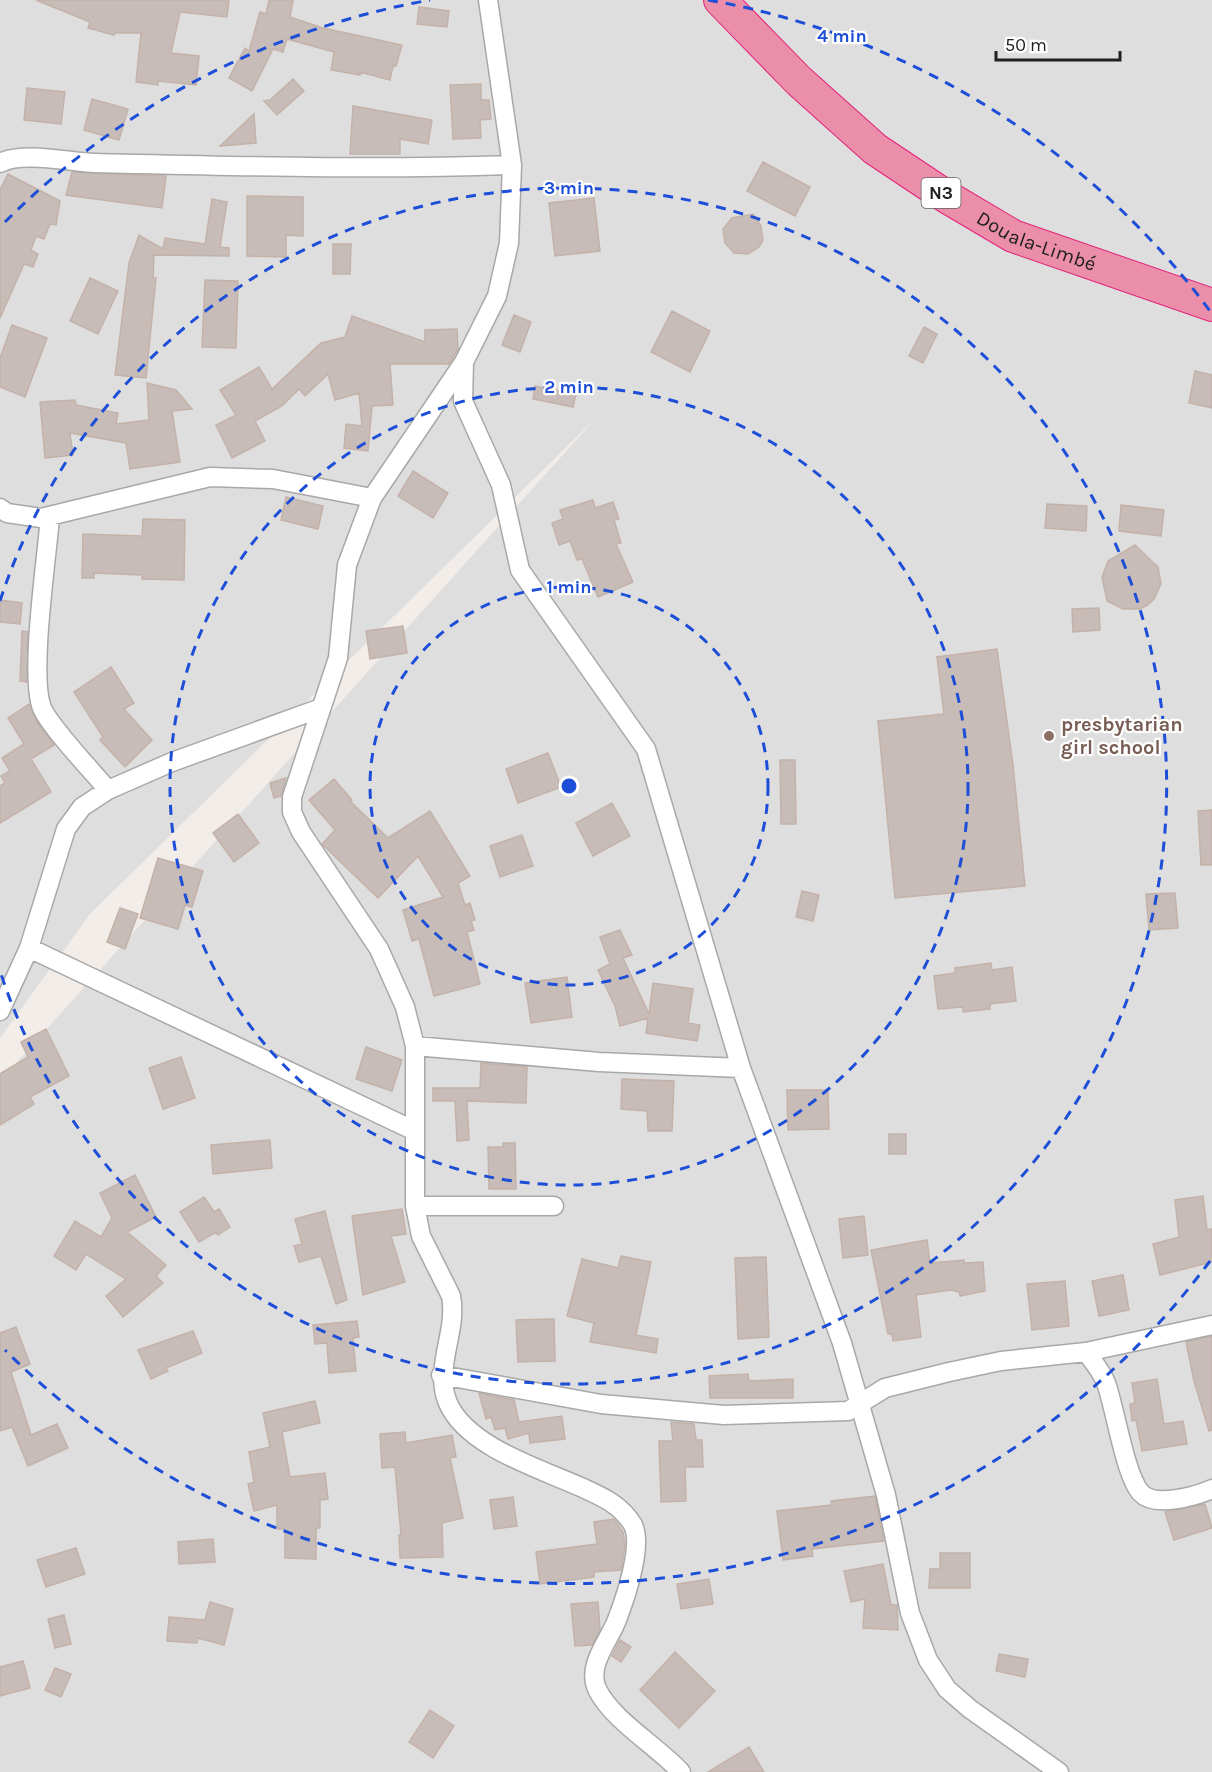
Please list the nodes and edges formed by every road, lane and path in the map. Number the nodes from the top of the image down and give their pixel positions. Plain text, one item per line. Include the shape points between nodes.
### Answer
1 (488, 0) edge
2 (720, 0) edge
3 (0, 163) edge
4 (512, 165) junction
5 (1212, 305) edge
6 (464, 362) junction
7 (372, 498) junction
8 (0, 508) edge
9 (50, 516) junction
10 (321, 708) junction
11 (108, 790) junction
12 (29, 948) junction
13 (1, 1008) edge
14 (415, 1046) junction
15 (741, 1068) junction
16 (414, 1131) junction
17 (415, 1206) junction
18 (554, 1206) dead end
19 (1212, 1325) edge
20 (1086, 1352) junction
21 (441, 1375) junction
22 (860, 1403) junction
23 (1212, 1489) edge
24 (681, 1772) edge
25 (1059, 1772) edge

1 - 4 street
2 - 5 highway, Douala-Limbé / N3 via 799,81 875,149 947,197 1013,236
3 - 4 street via 22,158 405,168
4 - 6 street via 509,243 497,296
6 - 7 street
6 - 15 street via 463,401 501,485 520,570 646,749
7 - 9 street via 273,479 210,477
7 - 10 street via 347,565 338,658
8 - 9 street via 7,513
9 - 11 street via 39,645 42,708
10 - 11 street via 172,762
10 - 14 street via 292,797 292,812 301,832 379,949 405,1007
11 - 12 street via 82,807 66,829
12 - 13 street
12 - 16 street
14 - 15 street via 598,1062
14 - 16 street
15 - 22 street via 842,1343
16 - 17 street
17 - 18 street
17 - 21 street via 421,1236 453,1305 451,1338
19 - 20 street
20 - 22 street via 1001,1361 949,1372 885,1388
20 - 23 street via 1105,1380 1141,1493 1172,1500
21 - 22 street via 601,1404 724,1415 848,1411
21 - 24 street via 447,1402 460,1423 492,1447 612,1502 632,1524 637,1535 635,1557 618,1618 597,1660 597,1688 612,1708
22 - 25 street via 886,1495 910,1613 928,1660 947,1689 970,1709

